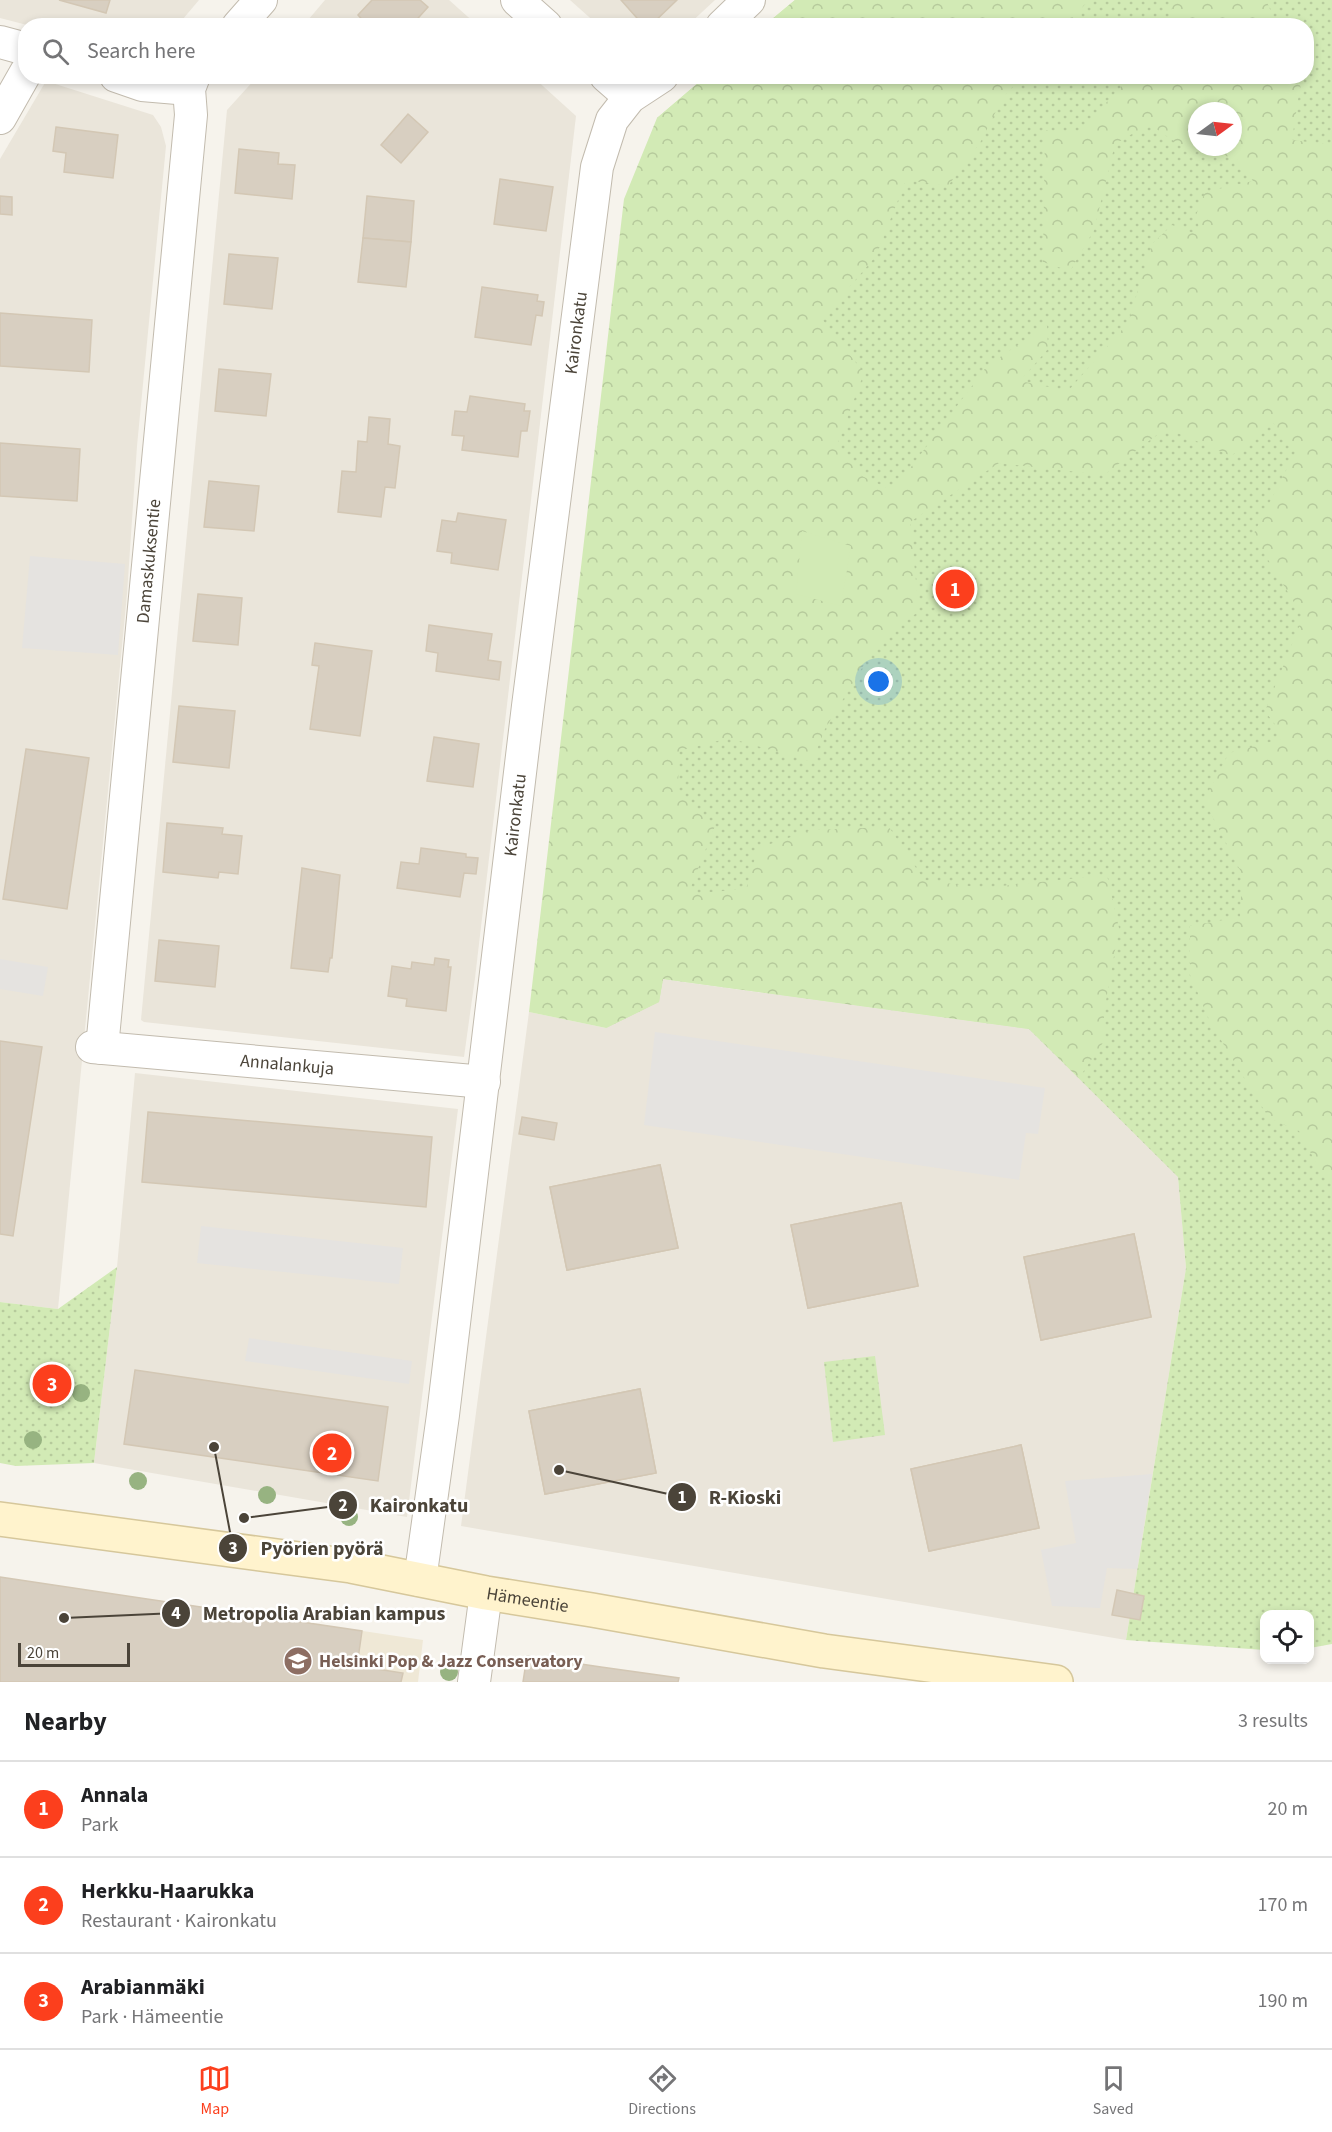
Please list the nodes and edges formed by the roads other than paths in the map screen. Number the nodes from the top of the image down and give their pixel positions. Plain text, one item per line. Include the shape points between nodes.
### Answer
1 (261, 0) edge
2 (517, 0) edge
3 (749, 0) edge
4 (245, 18) edge
5 (537, 18) edge
6 (730, 18) edge
7 (0, 42) edge
8 (18, 47) edge
9 (19, 84) edge
10 (139, 84) edge
11 (166, 84) edge
12 (191, 84) edge
13 (615, 84) edge
14 (650, 84) edge
15 (630, 97) junction
16 (0, 118) edge
17 (97, 1048) joint
18 (484, 1082) junction
19 (0, 1519) edge
20 (420, 1580) junction
21 (486, 1593) junction
22 (474, 1682) edge
23 (1056, 1682) edge

1 - 4 street
2 - 5 street
3 - 6 street
7 - 8 street
9 - 16 street
10 - 11 street
12 - 17 street, Damaskuksentie via 189,139
13 - 15 street
14 - 15 street, Kaironkatu
15 - 18 street, Kaironkatu via 612,120 597,167
17 - 18 street, Annalankuja
18 - 20 street, Kaironkatu
19 - 20 main road, Hämeentie via 351,1566
20 - 21 main road, Hämeentie
21 - 22 street
21 - 23 main road, Hämeentie via 824,1651

